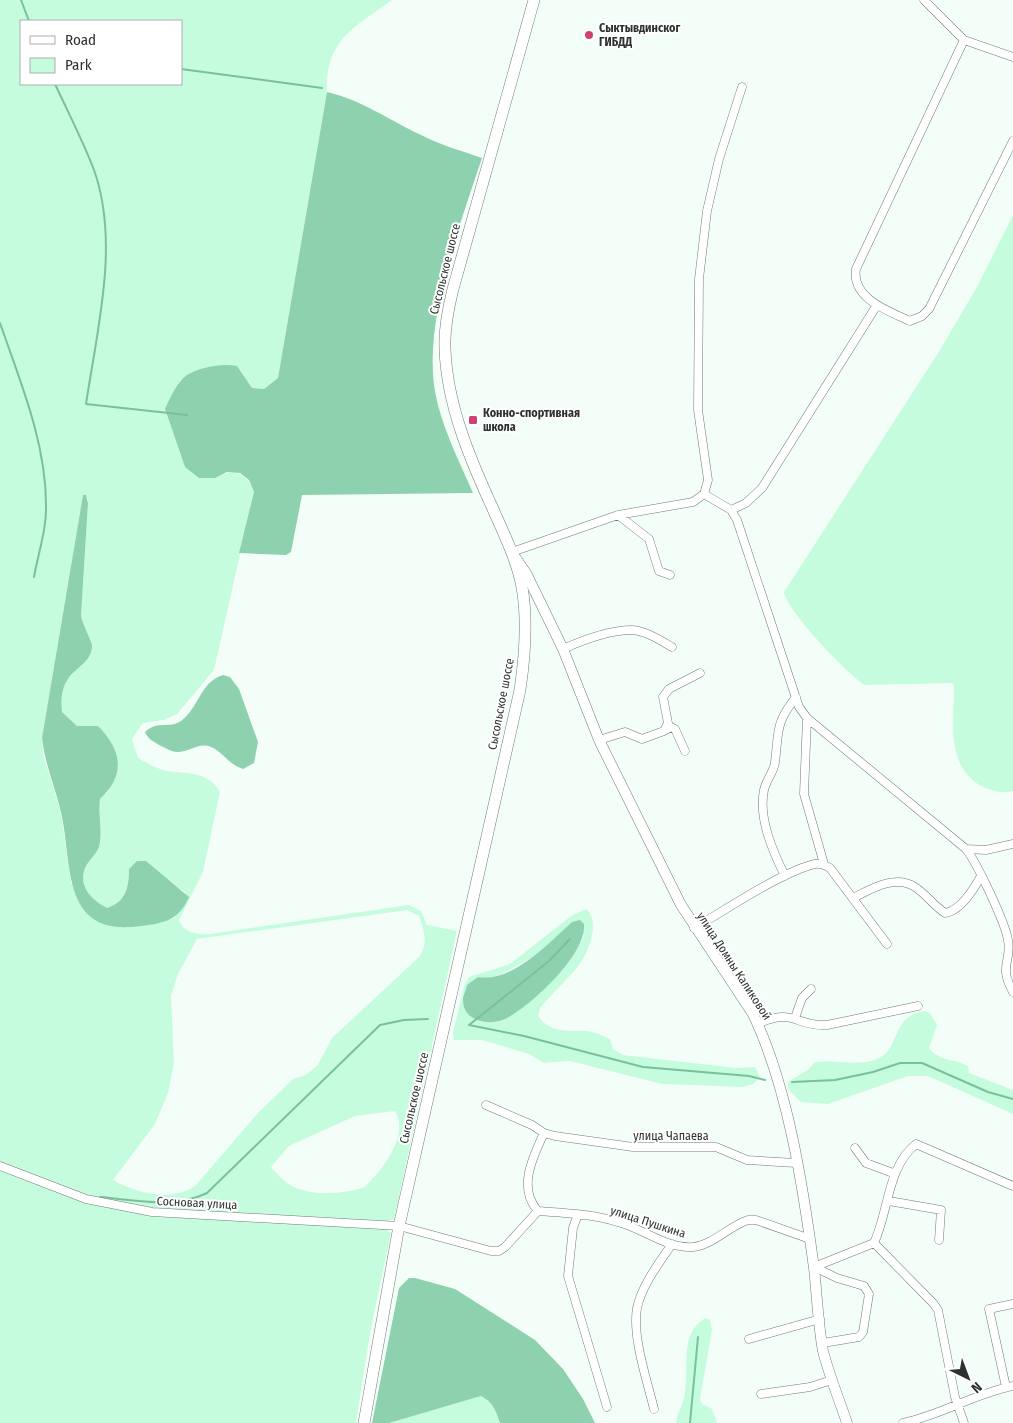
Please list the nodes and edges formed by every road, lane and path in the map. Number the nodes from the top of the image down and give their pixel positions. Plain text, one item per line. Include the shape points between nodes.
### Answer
1 (534, 0) edge
2 (924, 0) edge
3 (964, 40) junction
4 (1013, 57) edge
5 (742, 87) dead end
6 (1013, 141) edge
7 (877, 305) junction
8 (704, 494) junction
9 (730, 510) junction
10 (618, 515) junction
11 (512, 552) junction
12 (670, 575) dead end
13 (672, 648) dead end
14 (562, 650) junction
15 (700, 673) dead end
16 (796, 697) junction
17 (806, 718) junction
18 (664, 731) junction
19 (599, 740) junction
20 (685, 751) dead end
21 (1013, 844) edge
22 (966, 849) junction
23 (824, 864) junction
24 (785, 876) junction
25 (981, 876) junction
26 (853, 898) junction
27 (1002, 922) junction
28 (1013, 923) edge
29 (694, 928) junction
30 (887, 944) dead end
31 (812, 989) dead end
32 (1013, 992) edge
33 (918, 1006) dead end
34 (795, 1018) junction
35 (758, 1024) junction
36 (486, 1105) dead end
37 (544, 1133) junction
38 (855, 1148) dead end
39 (796, 1163) junction
40 (0, 1166) edge
41 (893, 1173) junction
42 (1013, 1186) edge
43 (889, 1201) junction
44 (538, 1212) junction
45 (578, 1214) junction
46 (400, 1226) junction
47 (810, 1239) junction
48 (938, 1240) dead end
49 (874, 1243) junction
50 (672, 1244) junction
51 (814, 1267) junction
52 (1013, 1304) edge
53 (820, 1319) junction
54 (749, 1339) dead end
55 (823, 1343) junction
56 (832, 1380) junction
57 (1009, 1387) edge
58 (761, 1394) dead end
59 (958, 1405) junction
60 (607, 1407) dead end
61 (654, 1409) dead end
62 (364, 1423) edge
63 (847, 1423) edge
64 (903, 1423) edge
65 (964, 1423) edge

1 - 11 highway, Сысольское шоссе via 453,289 444,348 454,406 477,475
2 - 3 street
3 - 4 street
3 - 7 street via 856,268 854,279 857,286
5 - 8 street via 719,158 707,211 699,279 698,410 708,480
6 - 7 street via 929,309 910,322
7 - 9 street via 762,488 746,503
8 - 9 street
8 - 10 street via 693,502
9 - 16 street via 737,520
10 - 11 street
10 - 12 street via 649,539 659,571
11 - 14 main road, улица Домны Каликовой via 526,573
11 - 46 highway, Сысольское шоссе via 522,586 526,639 520,690
13 - 14 street via 645,633 631,630 595,637
14 - 19 main road, улица Домны Каликовой
15 - 18 street via 669,689 663,696 668,723
16 - 17 street
16 - 24 street via 778,728 775,764 764,789 763,802 764,817
17 - 22 street
17 - 23 street via 804,794
18 - 19 street via 642,739 624,732
18 - 20 street via 672,727 675,729
19 - 29 main road, улица Домны Каликовой via 644,835
21 - 22 street via 986,850
22 - 25 street
23 - 24 street
23 - 26 street
24 - 29 street
25 - 26 street via 967,898 949,913 937,908 915,886 896,882 883,884
25 - 27 street
26 - 30 street
27 - 28 street
27 - 32 street via 1009,947 1005,967 1007,980
29 - 35 main road, улица Домны Каликовой
31 - 34 street via 802,998
33 - 34 street via 827,1025
34 - 35 street via 780,1016
35 - 39 main road, улица Домны Каликовой via 788,1121
36 - 37 street
37 - 39 street, улица Чапаева via 633,1147 716,1147 746,1160
37 - 44 street via 528,1174 528,1191
38 - 41 street via 866,1163
39 - 47 main road, улица Домны Каликовой
40 - 46 street, Сосновая улица via 86,1199 152,1212
41 - 42 street via 908,1150 916,1144
41 - 43 street
43 - 48 street via 941,1210
43 - 49 street
44 - 45 street, улица Пушкина
44 - 46 street via 499,1251
45 - 50 street, улица Пушкина via 620,1222
45 - 60 street via 568,1276
46 - 62 highway, Сысольское шоссе
47 - 50 street, улица Пушкина via 748,1220 696,1246
47 - 51 main road, улица Домны Каликовой
49 - 51 street
49 - 59 street via 938,1310
50 - 61 street via 643,1292 638,1307 636,1326
51 - 53 main road, улица Домны Каликовой
51 - 55 street via 864,1286 869,1294 863,1332 859,1337
52 - 57 street via 989,1309
53 - 54 street
53 - 55 main road, улица Домны Каликовой
55 - 56 main road, улица Домны Каликовой
56 - 58 street via 810,1387
56 - 63 main road, улица Домны Каликовой
57 - 59 street
59 - 64 street
59 - 65 street

